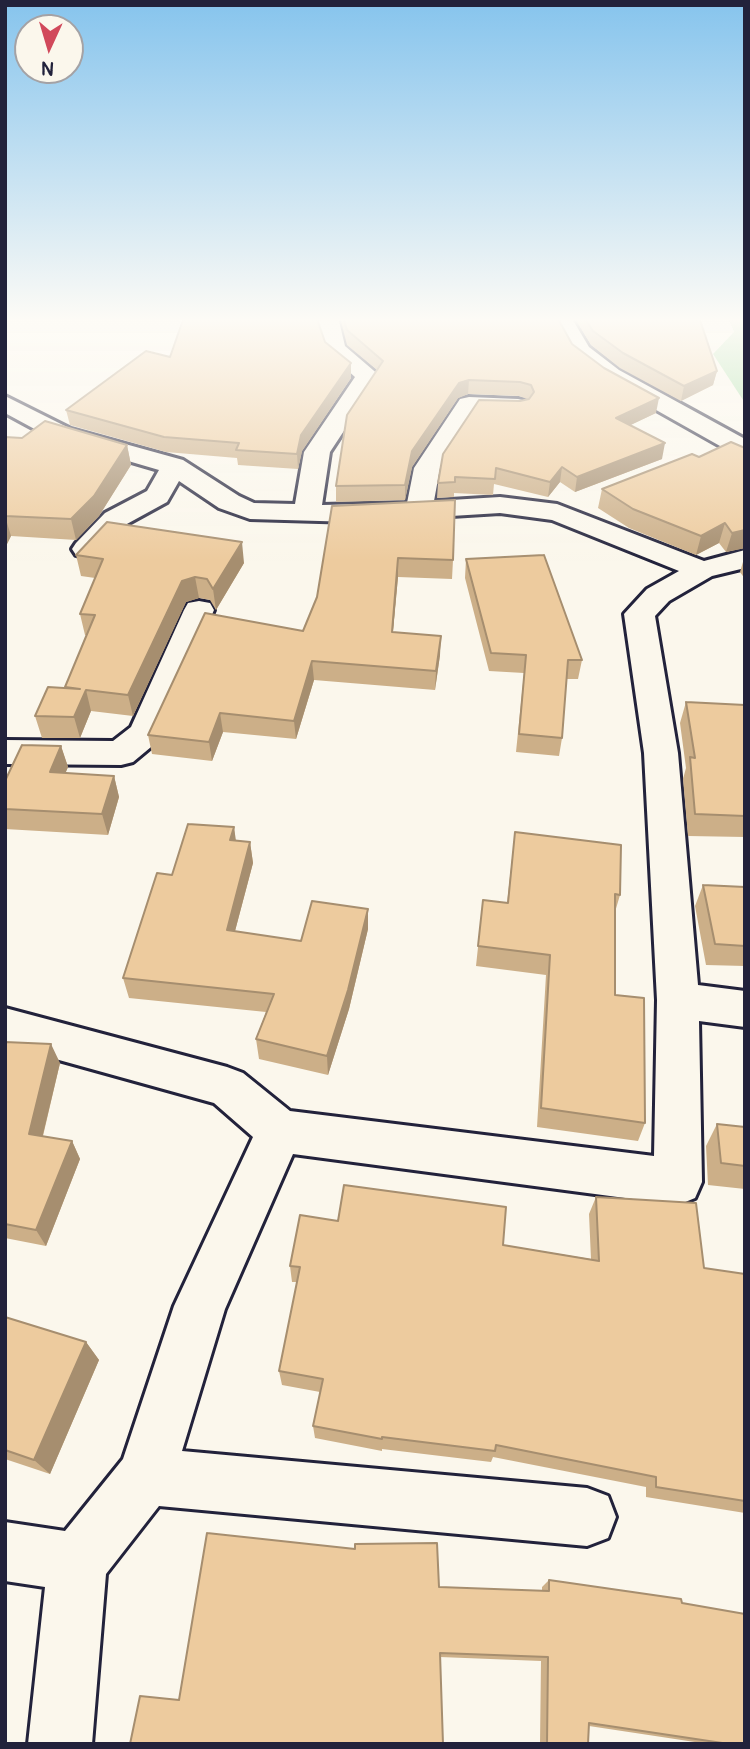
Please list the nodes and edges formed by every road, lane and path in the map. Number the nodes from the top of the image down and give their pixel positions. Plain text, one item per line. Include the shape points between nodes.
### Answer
1 (353, 399) edge
2 (653, 399) edge
3 (5, 403) edge
4 (518, 406) edge
5 (738, 446) edge
6 (707, 453) edge
7 (174, 466) junction
8 (594, 497) dead end
9 (419, 509) junction
10 (557, 512) junction
11 (307, 513) junction
12 (86, 549) edge
13 (745, 559) edge
14 (702, 570) junction
15 (199, 610) dead end
16 (5, 752) edge
17 (678, 1000) junction
18 (745, 1009) edge
19 (5, 1026) edge
20 (279, 1131) junction
21 (146, 1476) junction
22 (587, 1517) dead end
23 (5, 1551) edge
24 (78, 1563) junction
25 (60, 1744) edge

1 - 11 street via 317,452
2 - 5 street
3 - 7 street via 62,434
4 - 9 street via 469,404 427,468
5 - 6 street
7 - 11 street via 250,512
7 - 12 street via 157,496 115,519
8 - 10 street
9 - 10 street via 500,505
9 - 11 street
10 - 14 street
13 - 14 street
14 - 17 street via 658,595 639,614 661,753
15 - 16 street via 145,734 121,753
17 - 18 street
17 - 20 street via 678,1182
19 - 20 street via 227,1087
20 - 21 street via 200,1306
21 - 22 street
21 - 24 street
23 - 24 street
24 - 25 street

